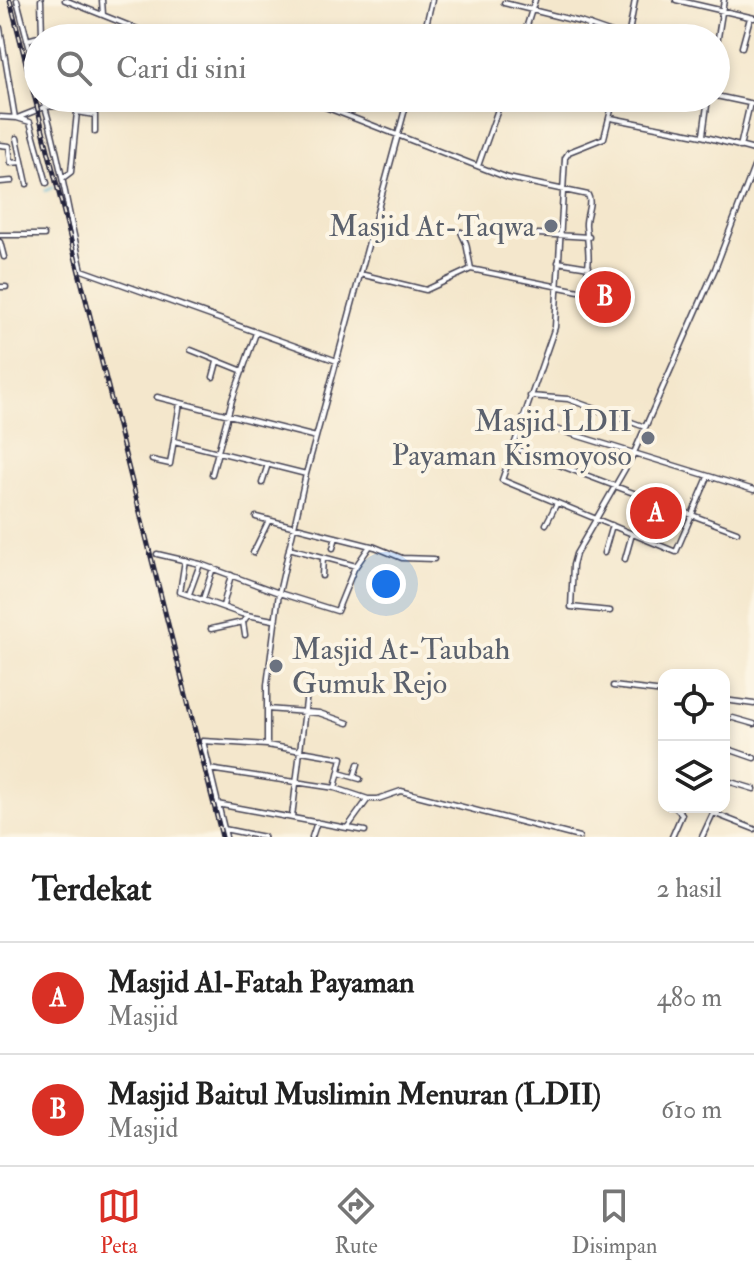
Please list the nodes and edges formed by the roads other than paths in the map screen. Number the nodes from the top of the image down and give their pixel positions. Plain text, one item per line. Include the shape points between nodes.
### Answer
1 (17, 0) edge
2 (41, 0) edge
3 (65, 0) edge
4 (102, 0) edge
5 (432, 0) edge
6 (535, 0) edge
7 (635, 0) edge
8 (676, 0) edge
9 (724, 0) edge
10 (504, 3) dead end
11 (532, 11) junction
12 (722, 12) junction
13 (103, 15) junction
14 (752, 18) edge
15 (43, 24) edge
16 (125, 24) edge
17 (426, 24) edge
18 (528, 24) edge
19 (586, 24) edge
20 (630, 24) edge
21 (720, 24) edge
22 (0, 28) edge
23 (24, 28) edge
24 (2, 47) edge
25 (742, 47) dead end
26 (730, 99) edge
27 (752, 104) edge
28 (32, 112) edge
29 (46, 112) edge
30 (77, 112) joint
31 (337, 112) edge
32 (404, 112) edge
33 (497, 112) edge
34 (612, 112) edge
35 (706, 112) edge
36 (0, 117) edge
37 (16, 118) junction
38 (611, 118) junction
39 (95, 132) dead end
40 (398, 136) junction
41 (702, 136) junction
42 (17, 138) dead end
43 (0, 145) edge
44 (740, 147) junction
45 (754, 150) edge
46 (22, 162) junction
47 (478, 166) junction
48 (754, 167) edge
49 (63, 178) junction
50 (12, 181) dead end
51 (0, 182) edge
52 (47, 183) dead end
53 (27, 184) dead end
54 (563, 190) junction
55 (461, 232) dead end
56 (538, 234) dead end
57 (0, 235) edge
58 (44, 235) dead end
59 (559, 237) junction
60 (589, 237) junction
61 (0, 242) edge
62 (4, 257) dead end
63 (558, 262) junction
64 (589, 267) junction
65 (471, 269) junction
66 (360, 274) junction
67 (557, 288) junction
68 (583, 292) junction
69 (608, 301) dead end
70 (256, 333) junction
71 (191, 350) dead end
72 (337, 361) junction
73 (217, 362) junction
74 (243, 371) junction
75 (213, 377) dead end
76 (530, 396) junction
77 (157, 397) dead end
78 (180, 403) junction
79 (229, 414) junction
80 (523, 419) junction
81 (645, 427) junction
82 (316, 437) junction
83 (174, 441) junction
84 (514, 448) junction
85 (219, 452) junction
86 (633, 455) junction
87 (152, 460) dead end
88 (268, 464) junction
89 (212, 474) dead end
90 (306, 474) junction
91 (708, 477) junction
92 (262, 483) dead end
93 (616, 486) junction
94 (754, 490) edge
95 (557, 503) junction
96 (692, 516) junction
97 (256, 517) dead end
98 (269, 520) junction
99 (596, 520) junction
100 (546, 524) dead end
101 (612, 525) junction
102 (294, 526) junction
103 (737, 532) dead end
104 (633, 533) junction
105 (336, 537) junction
106 (370, 546) junction
107 (289, 548) junction
108 (333, 548) dead end
109 (253, 553) dead end
110 (604, 553) dead end
111 (157, 554) dead end
112 (323, 557) junction
113 (434, 559) dead end
114 (625, 559) dead end
115 (185, 560) junction
116 (200, 564) junction
117 (356, 566) junction
118 (213, 568) junction
119 (231, 575) junction
120 (322, 576) dead end
121 (279, 593) junction
122 (189, 594) junction
123 (203, 599) junction
124 (223, 606) junction
125 (610, 611) dead end
126 (248, 615) junction
127 (273, 620) junction
128 (243, 622) junction
129 (211, 629) dead end
130 (245, 635) dead end
131 (613, 686) dead end
132 (658, 691) edge
133 (307, 693) dead end
134 (730, 701) edge
135 (754, 704) edge
136 (267, 709) junction
137 (306, 711) junction
138 (733, 718) dead end
139 (348, 723) dead end
140 (754, 724) edge
141 (267, 745) junction
142 (730, 750) edge
143 (301, 751) junction
144 (754, 758) edge
145 (358, 764) dead end
146 (208, 769) junction
147 (339, 773) junction
148 (354, 777) junction
149 (360, 779) dead end
150 (730, 781) edge
151 (297, 782) junction
152 (332, 788) junction
153 (754, 789) edge
154 (368, 799) junction
155 (217, 804) junction
156 (713, 813) edge
157 (723, 813) edge
158 (682, 814) edge
159 (292, 817) junction
160 (317, 822) junction
161 (347, 828) junction
162 (224, 829) junction
163 (754, 829) edge
164 (365, 831) dead end
165 (226, 837) edge
166 (264, 837) edge
167 (312, 837) edge
168 (579, 837) edge
169 (672, 837) edge
170 (702, 837) edge

1 - 23 street
2 - 15 street
3 - 13 street
4 - 13 street
5 - 17 street
6 - 11 street
7 - 20 street
8 - 12 street
9 - 12 street
10 - 11 street
11 - 18 street
11 - 19 street
12 - 14 street
12 - 21 street
13 - 16 street
14 - 25 street
22 - 24 street
24 - 37 street
26 - 27 street
27 - 44 street
28 - 37 street
29 - 49 street
30 - 39 street via 95,115
30 - 49 street via 71,172
31 - 40 street
32 - 40 street
33 - 47 street
34 - 38 street
35 - 41 street
36 - 37 street
37 - 52 street via 30,122
38 - 41 street
38 - 54 street via 604,138 566,156
40 - 47 street
40 - 66 street
41 - 44 street
42 - 46 street
43 - 46 street via 9,146 11,163
44 - 45 street
46 - 53 street
47 - 54 street
48 - 81 street
49 - 70 street via 82,270
50 - 51 street
54 - 59 street
54 - 60 street via 590,196
55 - 65 street
56 - 59 street
57 - 58 street
59 - 60 street
59 - 63 street
60 - 64 street
61 - 62 street
63 - 64 street
63 - 67 street
64 - 68 street
65 - 66 street via 426,290
65 - 67 street
66 - 72 street
67 - 68 street
67 - 76 street via 555,327
68 - 69 street
70 - 72 street
70 - 74 street
71 - 73 street
72 - 82 street
73 - 74 street
73 - 75 street
74 - 79 street
76 - 80 street
76 - 81 street via 568,399
77 - 78 street
78 - 79 street
78 - 83 street
79 - 82 street
79 - 85 street
80 - 84 street
80 - 86 street
81 - 86 street
82 - 90 street
83 - 85 street
83 - 87 street via 170,464
84 - 93 street
84 - 95 street via 503,482
85 - 88 street
85 - 89 street
86 - 91 street
86 - 93 street
88 - 90 street
88 - 92 street
90 - 102 street
91 - 94 street
91 - 96 street
93 - 96 street
93 - 99 street
95 - 99 street
95 - 100 street
96 - 103 street
96 - 104 street via 676,552
97 - 98 street
98 - 102 street
98 - 109 street
99 - 101 street
99 - 125 street via 573,565 571,607
101 - 104 street
101 - 110 street
102 - 105 street
102 - 107 street
104 - 114 street
105 - 106 street
105 - 108 street
106 - 113 street via 402,558
106 - 117 street
107 - 112 street
107 - 121 street
111 - 115 street
112 - 117 street
112 - 120 street
115 - 116 street
115 - 122 street via 180,591
116 - 118 street
116 - 122 street
117 - 121 street via 337,611
118 - 119 street
118 - 123 street
119 - 121 street
119 - 124 street
121 - 127 street
122 - 123 street
123 - 124 street
124 - 126 street
126 - 127 street
126 - 128 street
127 - 136 street
128 - 129 street
128 - 130 street
131 - 132 street
133 - 137 street
134 - 135 street
136 - 137 street
136 - 141 street
137 - 139 street
137 - 143 street
138 - 140 street
141 - 143 street
141 - 146 street via 203,741
142 - 144 street
143 - 147 street via 343,759
143 - 151 street
145 - 148 street
146 - 151 street
146 - 155 street
147 - 148 street
147 - 152 street
148 - 149 street
150 - 153 street
151 - 152 street
151 - 159 street
152 - 154 street
154 - 161 street
154 - 168 street via 405,791
155 - 159 street
155 - 162 street
156 - 170 street
157 - 163 street
158 - 169 street
159 - 160 street
160 - 161 street
160 - 167 street
161 - 164 street
162 - 165 street
162 - 166 street

